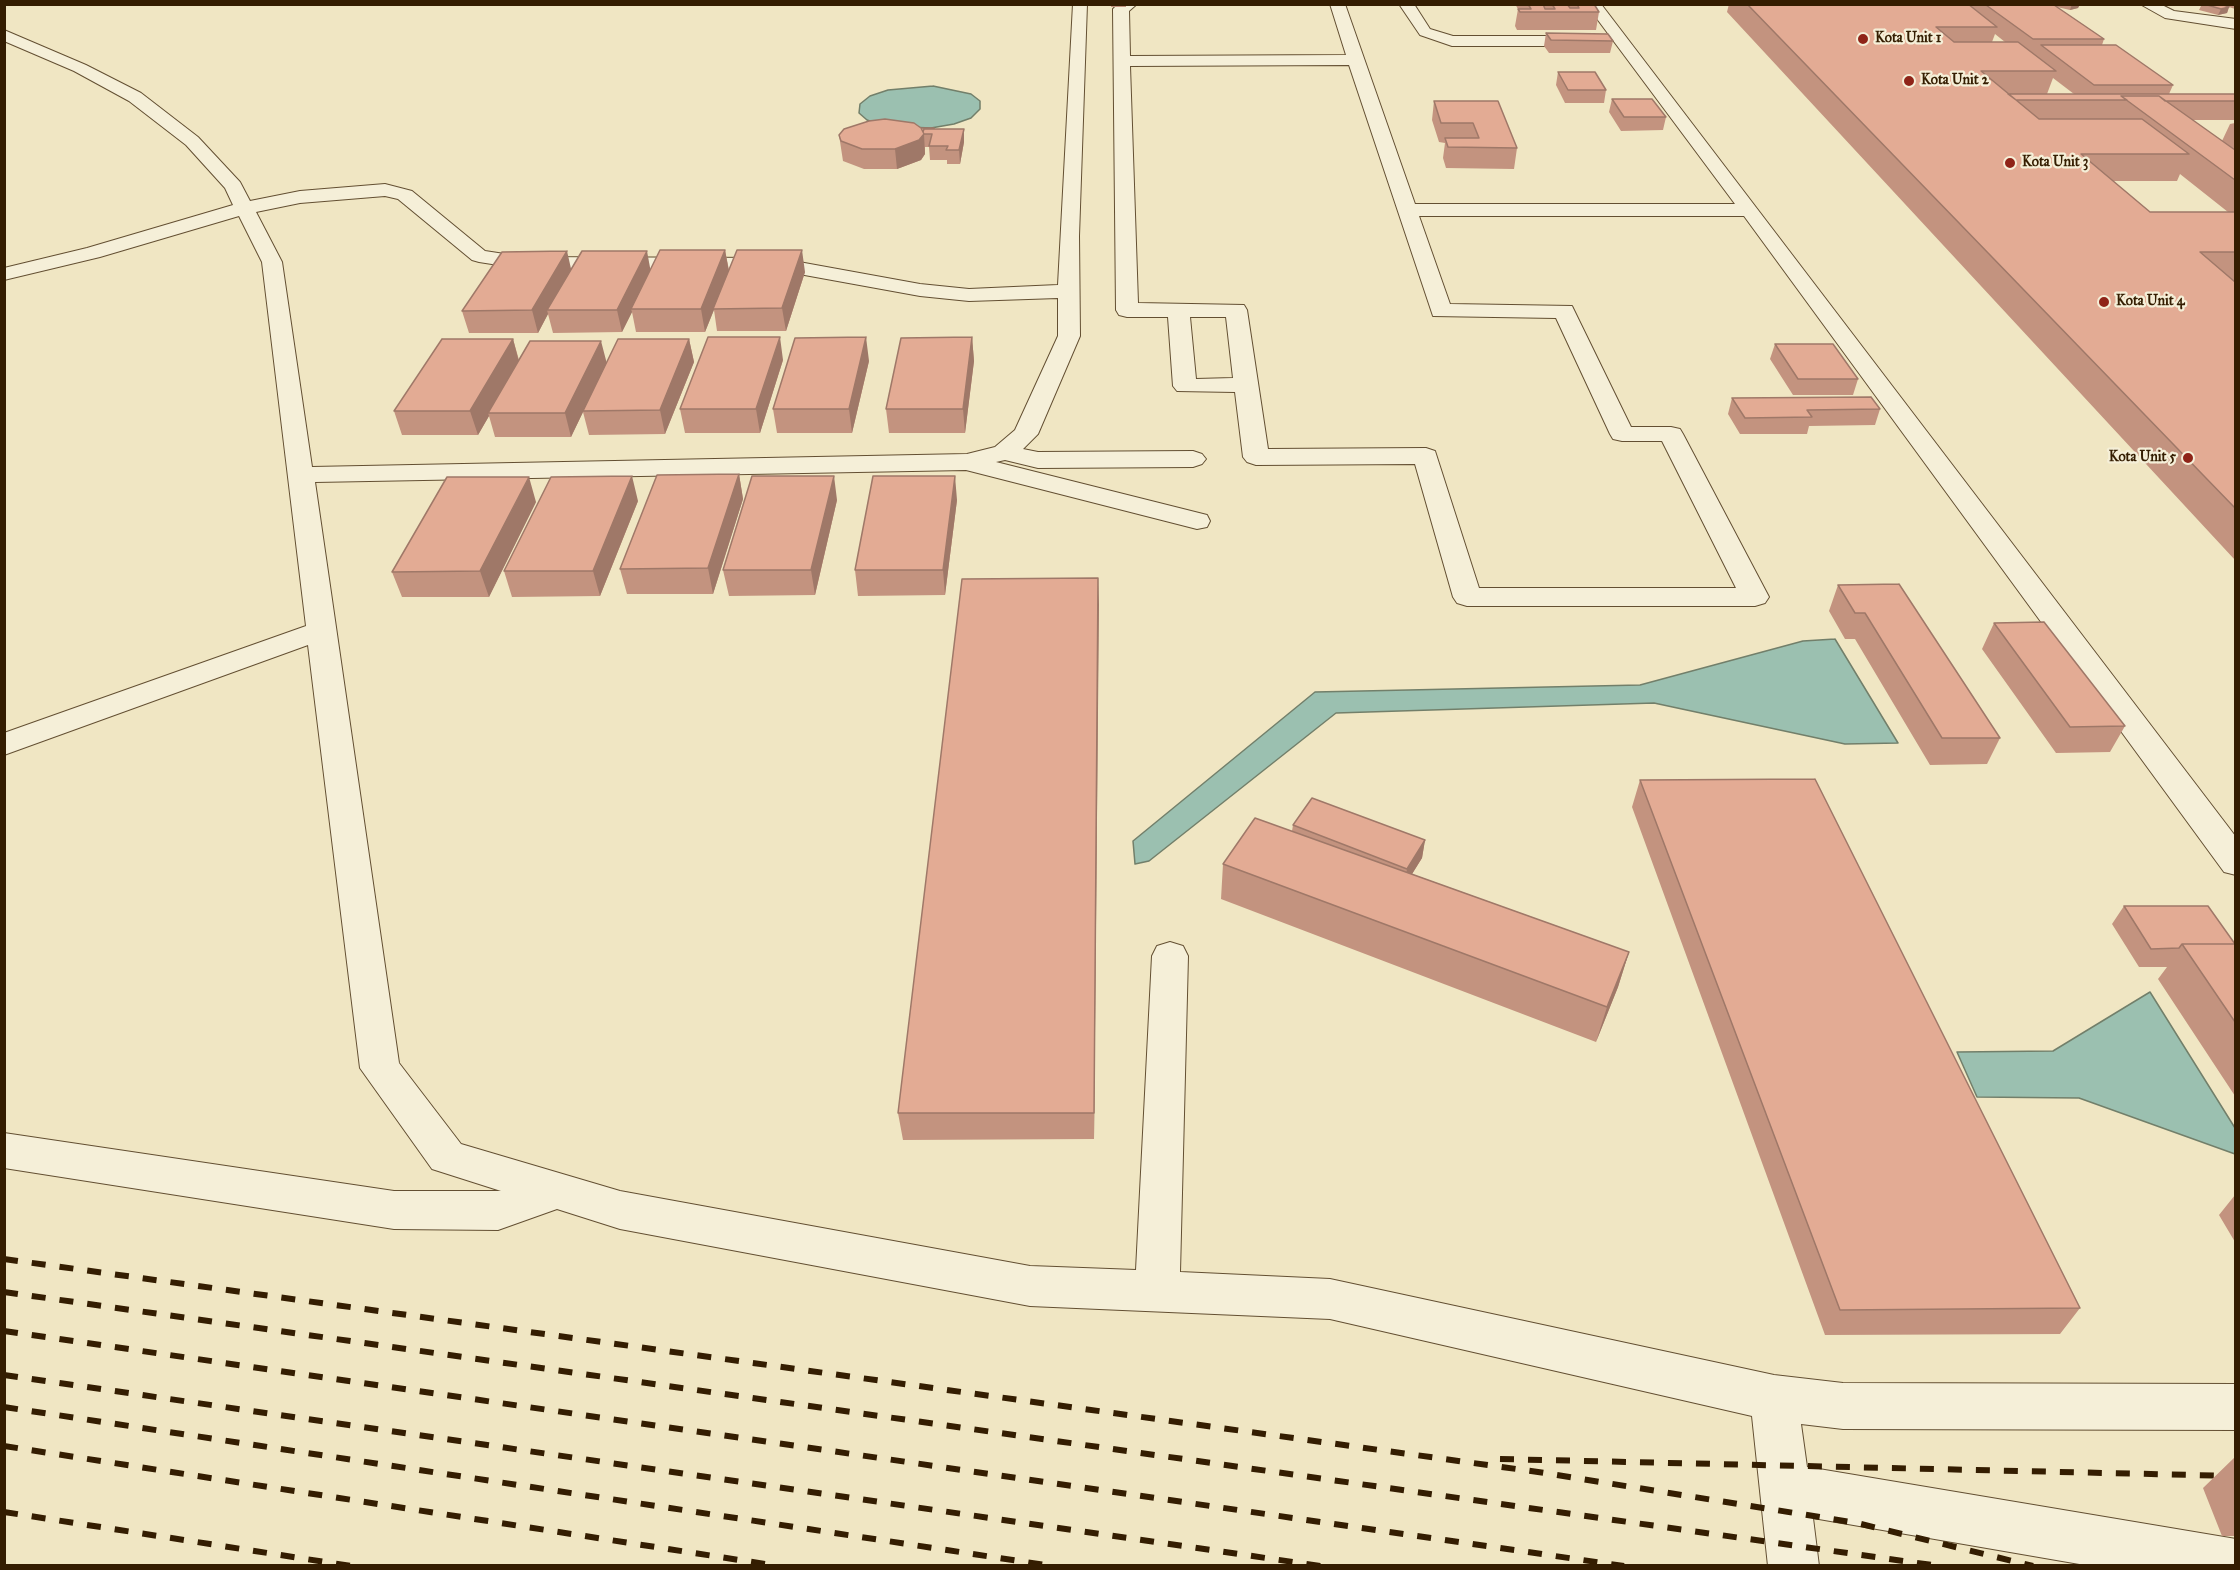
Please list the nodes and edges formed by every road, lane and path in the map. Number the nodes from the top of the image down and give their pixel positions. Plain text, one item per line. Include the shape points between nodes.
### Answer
1 (1080, 4) edge
2 (1130, 4) edge
3 (1337, 4) edge
4 (1406, 4) edge
5 (1593, 4) edge
6 (2147, 4) edge
7 (2235, 24) edge
8 (8, 38) edge
9 (1622, 41) junction
10 (1357, 60) junction
11 (1122, 61) junction
12 (245, 208) junction
13 (1408, 210) junction
14 (1750, 210) junction
15 (4, 274) edge
16 (1069, 291) junction
17 (1178, 310) junction
18 (1246, 386) junction
19 (1004, 452) junction
20 (1193, 459) dead end
21 (968, 462) junction
22 (299, 475) junction
23 (1197, 520) dead end
24 (320, 631) junction
25 (4, 745) edge
26 (2235, 863) edge
27 (1170, 956) dead end
28 (4, 1150) edge
29 (556, 1191) junction
30 (1157, 1291) junction
31 (1774, 1398) junction
32 (2235, 1407) edge
33 (1784, 1488) junction
34 (2235, 1565) edge
35 (1794, 1566) edge

1 - 16 lane
2 - 11 lane via 1121,9
3 - 10 lane
4 - 9 lane via 1425,32 1452,41
5 - 9 lane
6 - 7 lane via 2170,15
8 - 12 lane via 80,68 135,97 192,141 233,186
9 - 14 lane
10 - 11 lane
10 - 13 lane
11 - 17 lane via 1127,310
12 - 15 lane via 93,253
12 - 16 lane via 300,197 385,190 405,195 479,256 524,262 777,264 969,295
12 - 22 lane via 272,262
13 - 14 lane
13 - 18 lane via 1442,311 1564,311 1622,434 1671,434 1755,597 1467,597 1426,456 1256,457
14 - 26 lane
16 - 19 lane via 1069,336 1026,434
17 - 18 lane via 1236,310
17 - 18 lane via 1185,386
19 - 20 lane via 1038,460
19 - 21 lane
21 - 22 lane
21 - 23 lane
22 - 24 lane
24 - 25 lane
24 - 29 lane via 380,1068 447,1157
27 - 30 lane
28 - 29 lane via 394,1210 498,1211
29 - 30 lane via 620,1210 1030,1286
30 - 31 lane via 1330,1299
31 - 32 lane via 1843,1406
31 - 33 lane
33 - 34 lane
33 - 35 lane

